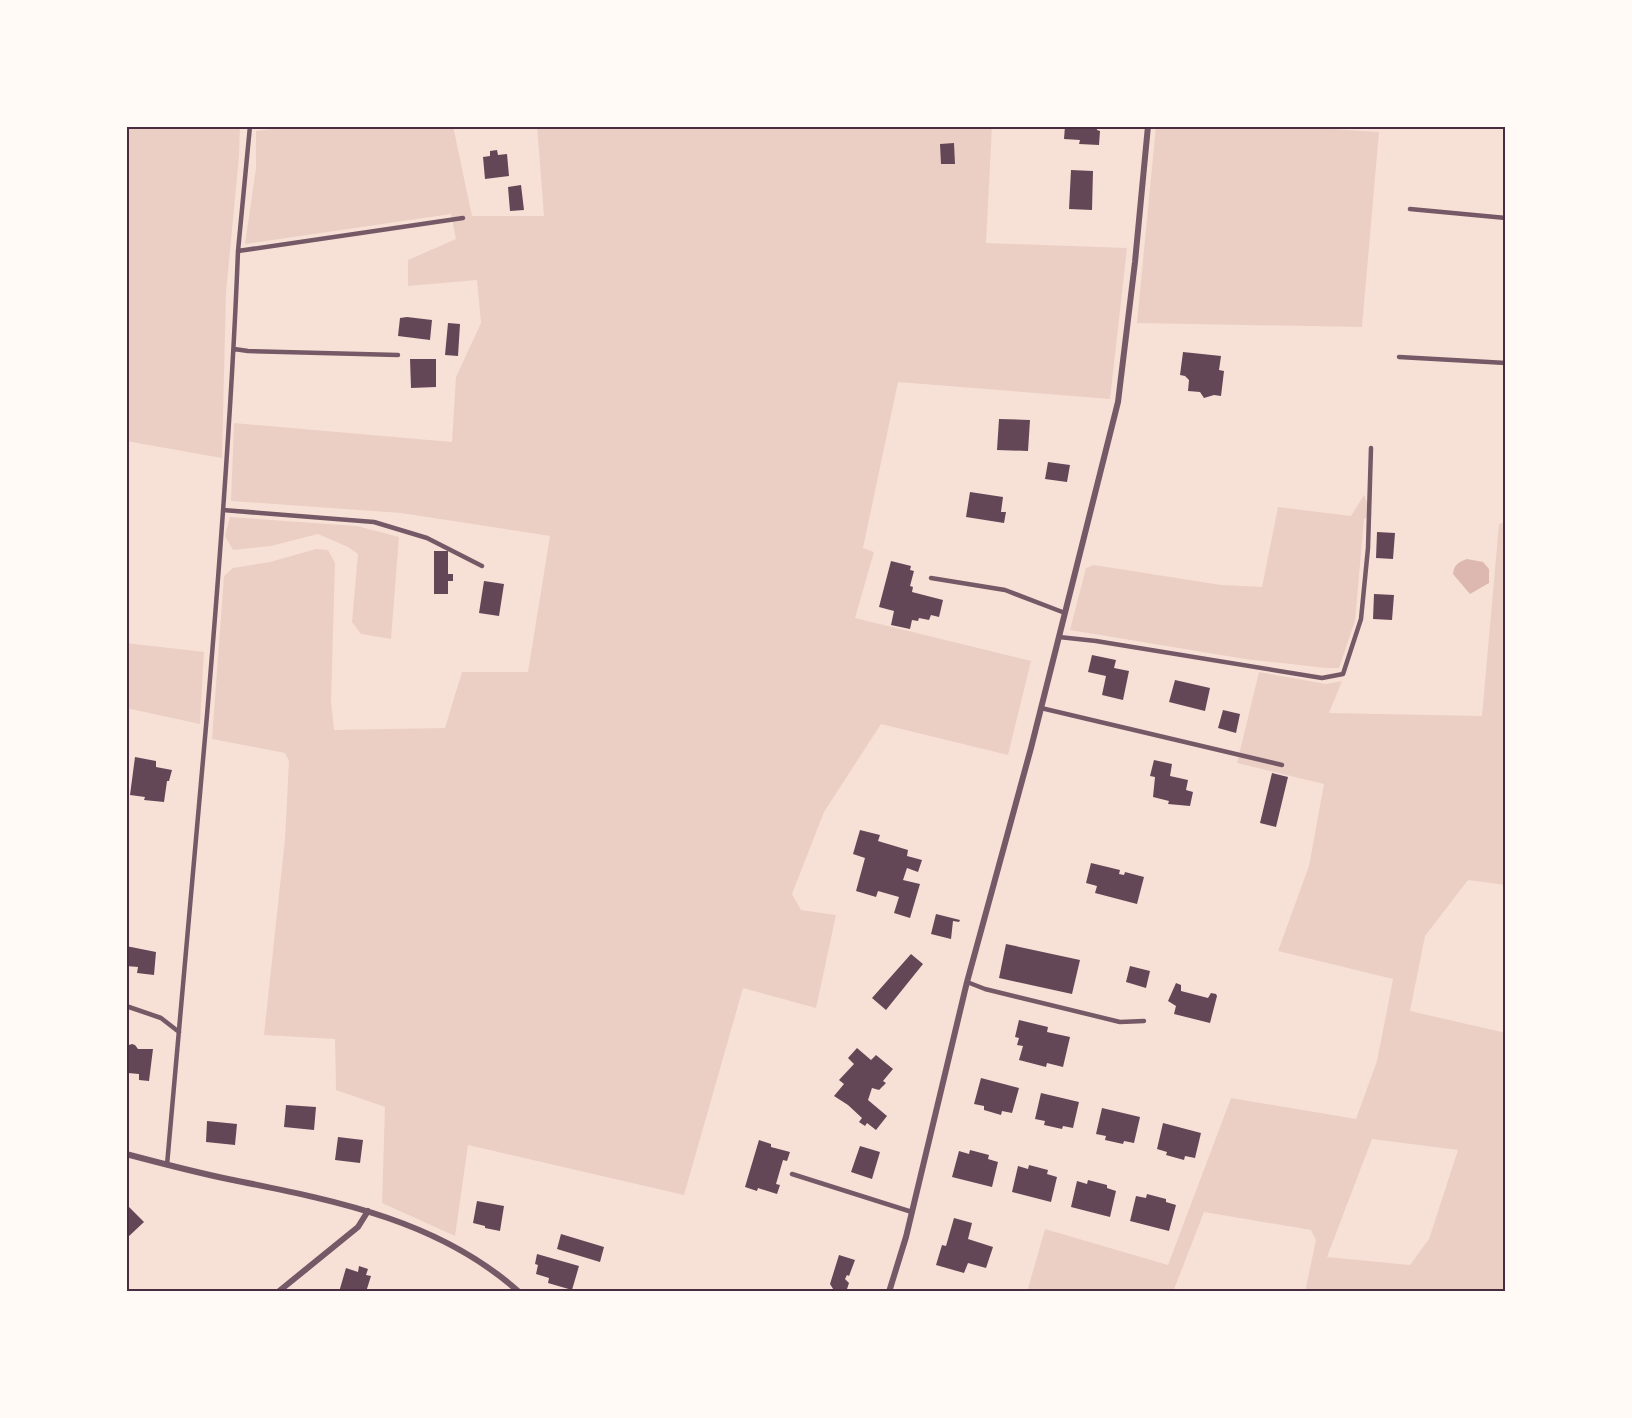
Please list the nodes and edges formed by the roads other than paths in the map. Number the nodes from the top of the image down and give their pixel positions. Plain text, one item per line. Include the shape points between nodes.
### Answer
1 (250, 126) edge
2 (1148, 126) edge
3 (1410, 208) dead end
4 (463, 218) dead end
5 (1506, 218) edge
6 (238, 251) junction
7 (234, 348) junction
8 (398, 355) dead end
9 (1399, 357) dead end
10 (1506, 363) edge
11 (1371, 448) dead end
12 (223, 510) junction
13 (482, 566) dead end
14 (931, 578) dead end
15 (1065, 613) junction
16 (1059, 637) junction
17 (1041, 708) junction
18 (1282, 765) dead end
19 (967, 982) junction
20 (126, 1006) edge
21 (1144, 1021) dead end
22 (180, 1032) junction
23 (126, 1154) edge
24 (167, 1165) junction
25 (792, 1174) dead end
26 (368, 1211) junction
27 (912, 1212) junction
28 (279, 1292) edge
29 (519, 1292) edge
30 (889, 1292) edge

1 - 6 lane
2 - 15 street via 1118,402
3 - 5 lane
4 - 6 lane
6 - 7 lane
7 - 8 lane
7 - 12 lane
9 - 10 lane
11 - 16 lane via 1361,619 1343,674 1322,678
12 - 13 lane via 374,522 427,538
12 - 22 lane
14 - 15 lane via 1005,590
15 - 16 street
16 - 17 street
17 - 18 lane
17 - 19 street
19 - 21 lane via 1119,1022
19 - 27 street
20 - 22 lane via 161,1018
22 - 24 lane
23 - 24 street
24 - 26 street
25 - 27 lane
26 - 28 street via 358,1227
26 - 29 street via 424,1231 467,1253
27 - 30 street

